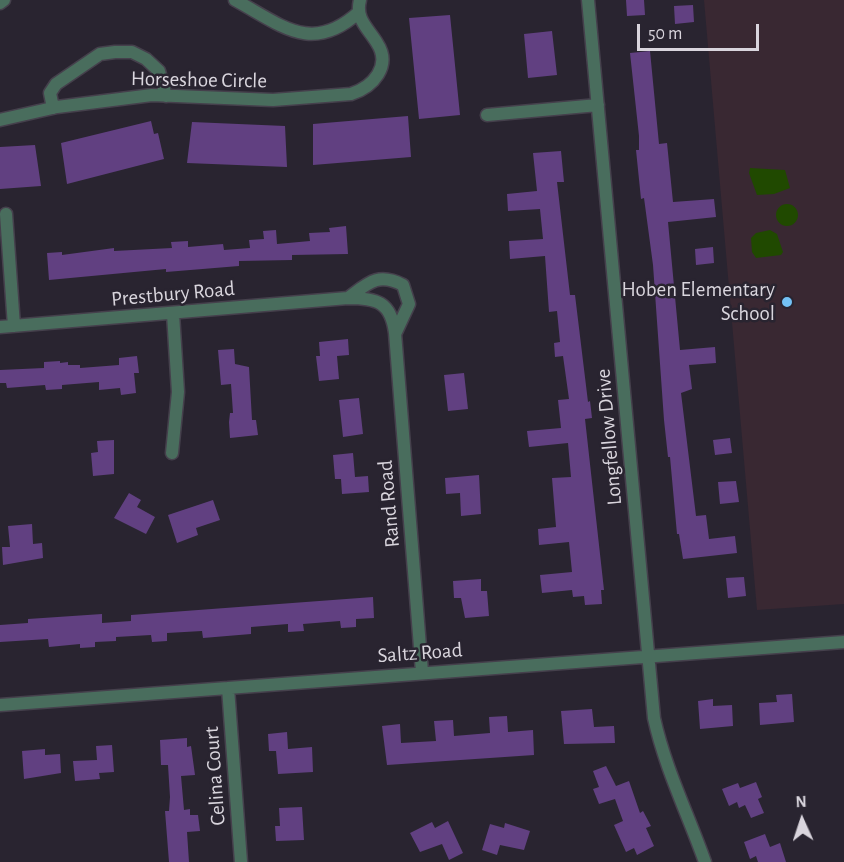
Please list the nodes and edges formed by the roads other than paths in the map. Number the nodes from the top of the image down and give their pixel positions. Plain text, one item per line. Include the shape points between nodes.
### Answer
1 (4, 0) edge
2 (235, 0) edge
3 (588, 0) edge
4 (0, 3) edge
5 (360, 6) edge
6 (166, 96) junction
7 (598, 105) junction
8 (53, 108) junction
9 (487, 115) dead end
10 (0, 120) edge
11 (6, 214) dead end
12 (348, 298) junction
13 (384, 305) joint
14 (173, 314) junction
15 (14, 326) junction
16 (0, 327) edge
17 (395, 333) junction
18 (172, 453) dead end
19 (844, 642) edge
20 (648, 656) junction
21 (422, 672) junction
22 (228, 688) junction
23 (0, 705) edge
24 (241, 862) edge
25 (705, 862) edge

1 - 4 street
2 - 5 street via 289,30 312,36 346,24
3 - 7 street, Longfellow Drive
5 - 6 street, Horseshoe Circle via 363,25 378,44 382,58 377,78 364,90 273,100
6 - 8 street, Horseshoe Circle
6 - 8 street via 159,71 146,59 132,52 115,51 100,54 56,84 50,93
7 - 9 street
7 - 20 street, Longfellow Drive
8 - 10 street, Horseshoe Circle
11 - 15 street
12 - 13 street, Prestbury Road via 370,298
12 - 14 street, Prestbury Road
12 - 17 street via 372,280 390,278 403,285 409,304
13 - 17 street, Rand Road via 393,316
14 - 15 street, Prestbury Road
14 - 18 street via 178,392
15 - 16 street, Prestbury Road
17 - 21 street, Rand Road
19 - 20 street, Saltz Road
20 - 21 street, Saltz Road
20 - 25 street, Longfellow Drive via 660,747
21 - 22 street, Saltz Road
22 - 23 street, Saltz Road
22 - 24 street, Celina Court

